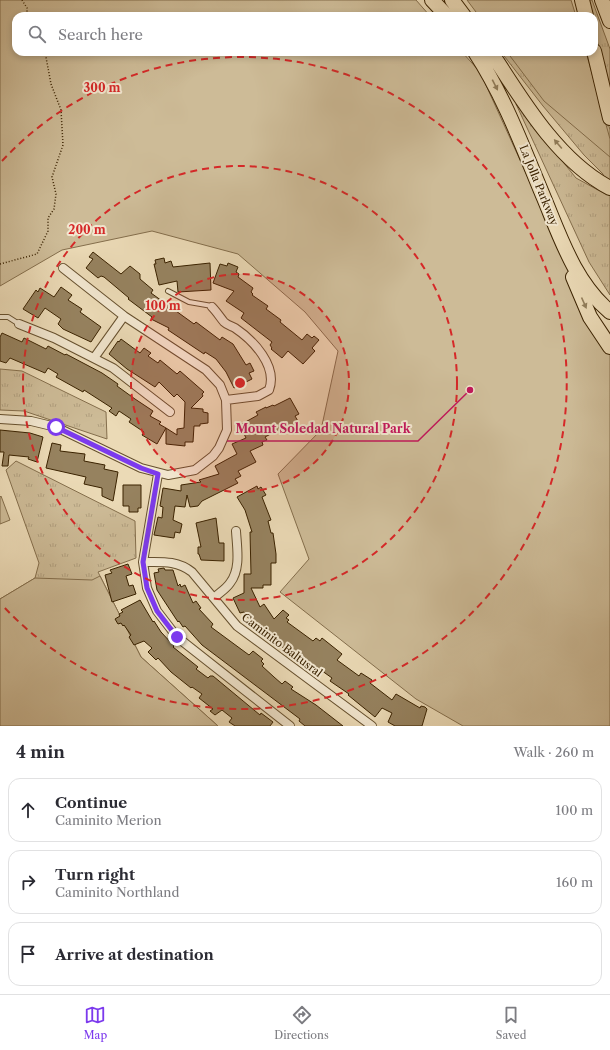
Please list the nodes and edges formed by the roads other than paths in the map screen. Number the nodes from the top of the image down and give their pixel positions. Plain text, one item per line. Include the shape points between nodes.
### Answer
1 (432, 0) edge
2 (452, 0) edge
3 (582, 0) edge
4 (602, 0) edge
5 (443, 12) edge
6 (461, 12) edge
7 (585, 12) edge
8 (610, 21) edge
9 (478, 56) edge
10 (494, 56) edge
11 (595, 56) edge
12 (610, 118) edge
13 (608, 187) edge
14 (556, 227) junction
15 (63, 268) dead end
16 (168, 291) dead end
17 (212, 306) joint
18 (610, 312) edge
19 (124, 316) junction
20 (0, 317) edge
21 (19, 324) joint
22 (610, 347) edge
23 (94, 358) junction
24 (226, 400) junction
25 (170, 412) dead end
26 (0, 419) edge
27 (158, 474) junction
28 (236, 531) dead end
29 (143, 562) junction
30 (214, 598) junction
31 (290, 726) edge
32 (372, 726) edge

1 - 5 highway
2 - 6 highway
3 - 7 highway
4 - 8 highway
9 -> 14 highway, La Jolla Parkway via 506,106
13 -> 10 highway via 584,171 568,156 536,119
11 - 12 highway
14 - 18 highway, La Jolla Parkway via 566,252 585,284
14 -> 22 highway via 590,317
15 - 19 street
16 - 17 lane via 188,302
17 - 24 street via 225,323 255,345 269,366 269,390 258,396
19 - 23 street
19 - 24 street via 206,370 220,385
20 - 21 lane via 8,317
21 - 23 street
23 - 25 street via 113,368
24 - 27 street via 227,430 213,456 195,470 183,474
26 - 27 street via 31,421 56,427
27 - 29 street
28 - 30 street via 238,561 233,577 230,584
29 - 30 street, Caminito Baltusral via 184,565
29 - 31 street via 147,588 157,611 170,630
30 - 32 street, Caminito Baltusral via 237,626

